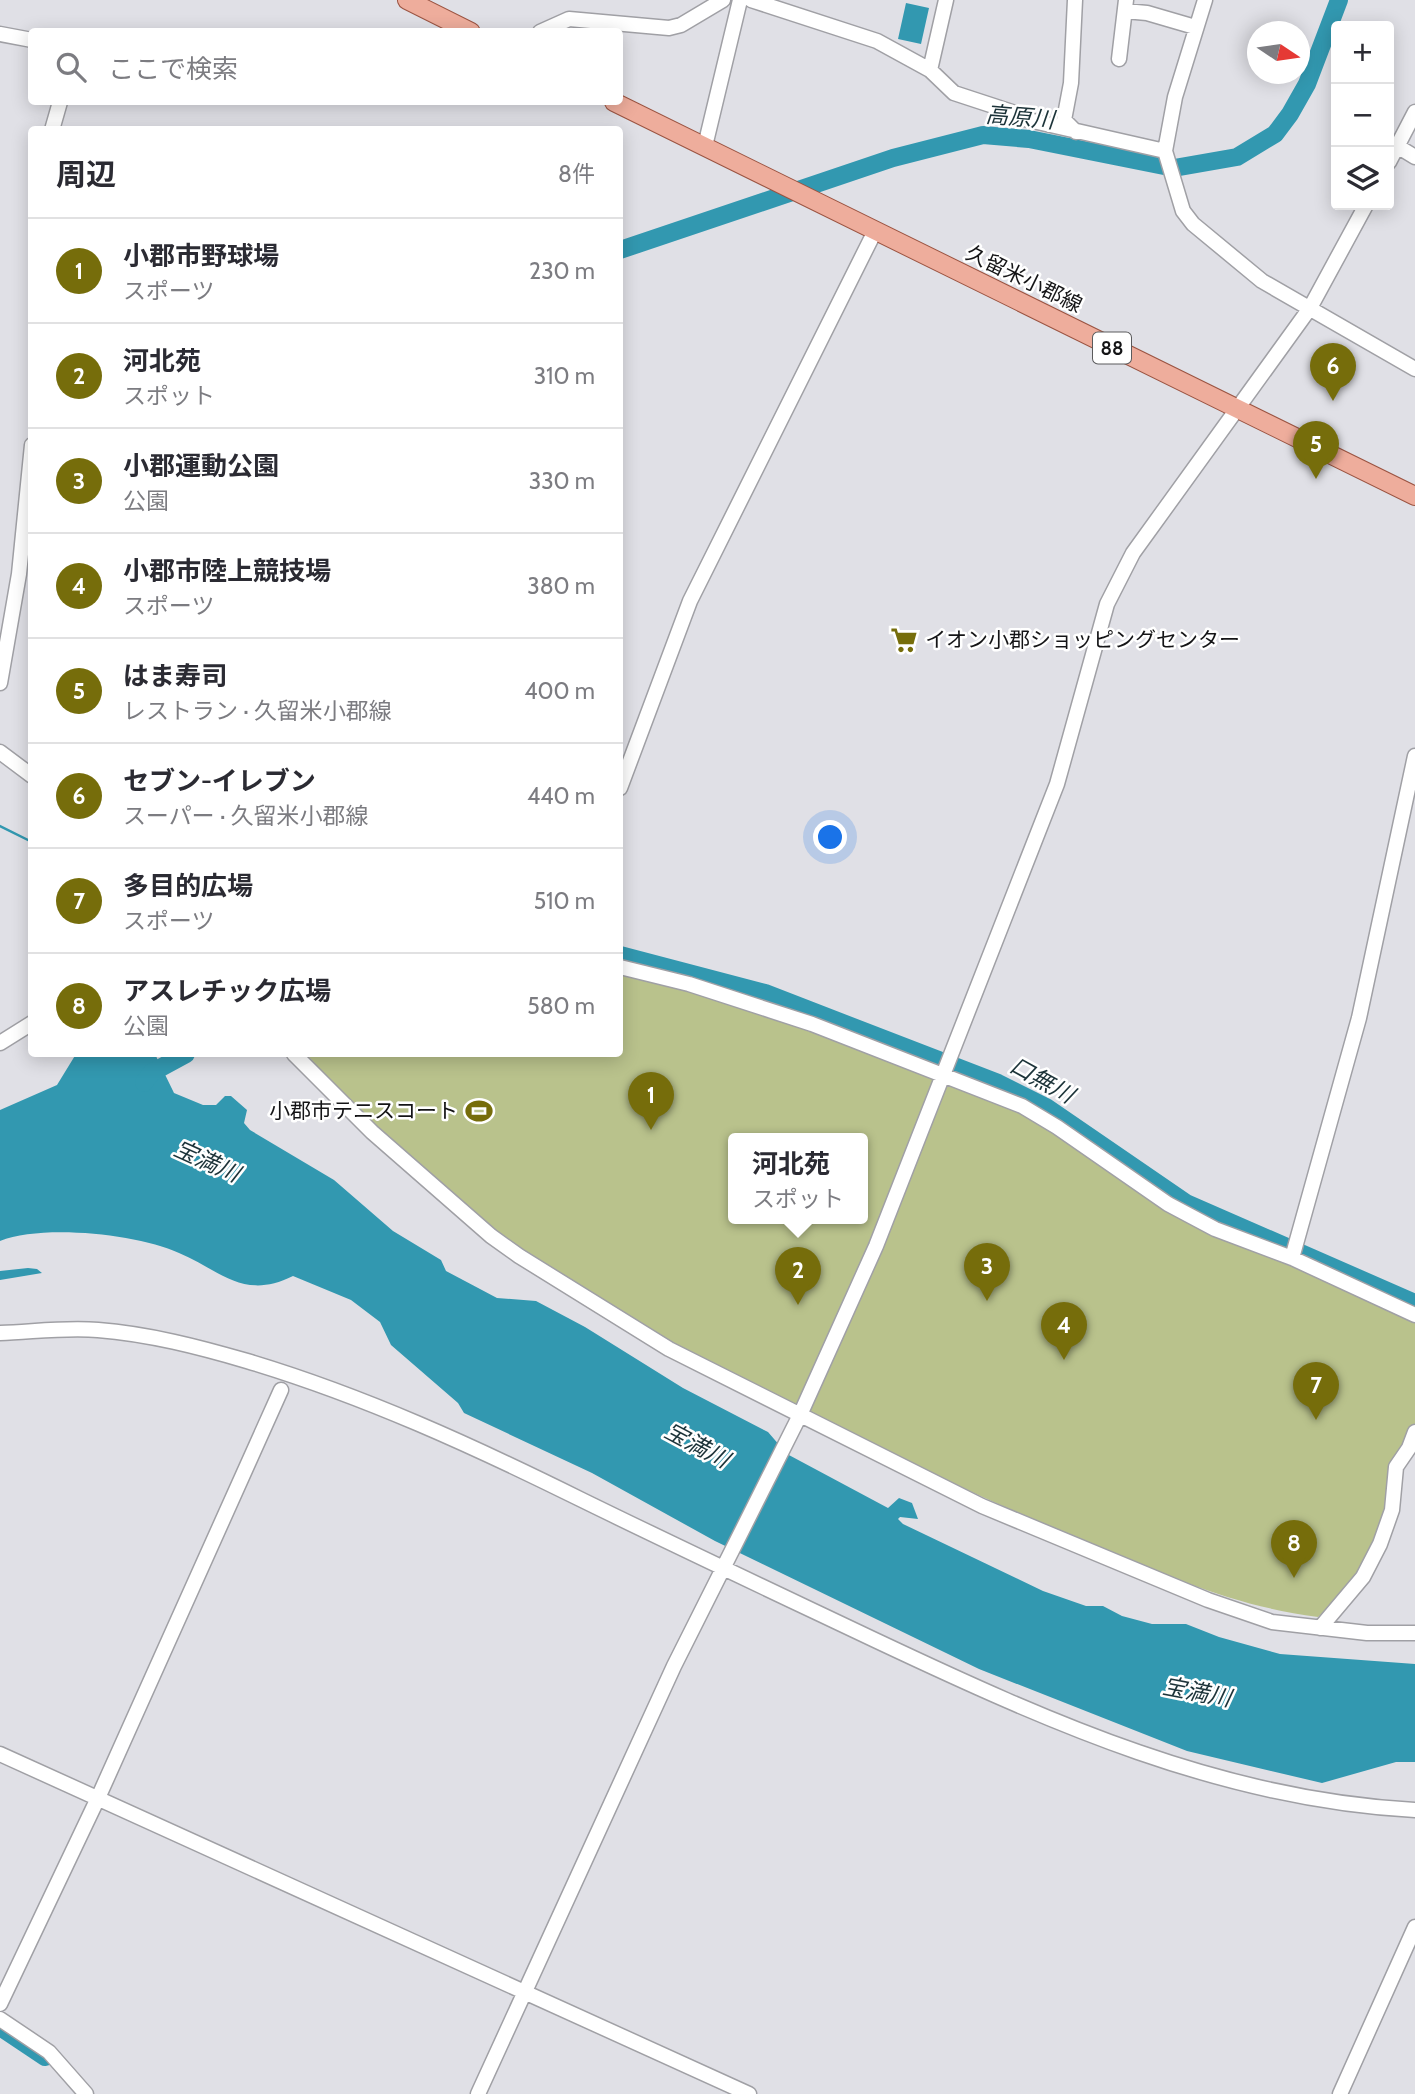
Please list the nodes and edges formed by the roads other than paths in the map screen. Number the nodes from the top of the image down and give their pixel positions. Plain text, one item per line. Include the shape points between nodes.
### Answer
1 (407, 0) edge
2 (723, 0) edge
3 (740, 0) edge
4 (751, 0) edge
5 (946, 0) edge
6 (1076, 0) edge
7 (1205, 0) edge
8 (1126, 6) edge
9 (1195, 27) junction
10 (458, 28) edge
11 (549, 28) edge
12 (0, 34) edge
13 (28, 39) edge
14 (1119, 59) dead end
15 (930, 70) junction
16 (59, 105) edge
17 (620, 105) edge
18 (1415, 112) edge
19 (53, 126) edge
20 (1076, 132) junction
21 (705, 146) junction
22 (1397, 146) junction
23 (1394, 152) edge
24 (1166, 154) junction
25 (1415, 157) edge
26 (1363, 210) edge
27 (875, 231) junction
28 (1310, 308) junction
29 (1415, 369) edge
30 (1237, 410) junction
31 (28, 485) edge
32 (1415, 496) edge
33 (0, 683) edge
34 (0, 752) edge
35 (1415, 755) edge
36 (28, 773) edge
37 (623, 780) edge
38 (623, 968) edge
39 (28, 1026) edge
40 (0, 1043) edge
41 (297, 1057) edge
42 (944, 1073) junction
43 (1292, 1258) junction
44 (1415, 1315) edge
45 (0, 1333) edge
46 (281, 1390) dead end
47 (798, 1420) junction
48 (1415, 1432) edge
49 (723, 1565) junction
50 (1321, 1628) junction
51 (1415, 1633) edge
52 (0, 1754) edge
53 (98, 1798) junction
54 (1415, 1810) edge
55 (1415, 1927) edge
56 (527, 1992) junction
57 (0, 2004) edge
58 (0, 2019) edge
59 (86, 2094) edge
60 (478, 2094) edge
61 (749, 2094) edge
62 (1340, 2094) edge

1 - 10 main road
2 - 11 street via 669,28 569,19
3 - 21 street
4 - 15 street via 877,41
5 - 15 street
6 - 20 street via 1064,120
7 - 9 street
8 - 9 street
8 - 14 street
9 - 24 street via 1175,97
12 - 13 street
15 - 20 street via 954,93 1039,125
16 - 19 street
17 - 21 main road, 久留米小郡線 / 88
18 - 22 street
20 - 24 street
21 - 27 main road, 久留米小郡線 / 88
22 - 23 street
22 - 25 street
24 - 28 street via 1182,211 1193,224 1262,281
26 - 28 street
27 - 30 main road, 久留米小郡線 / 88
27 - 37 street via 690,601
28 - 29 street
28 - 30 street
30 - 32 main road, 久留米小郡線 / 88
30 - 42 street via 1133,553 1107,604 1057,784
31 - 33 street via 19,574
34 - 36 street
35 - 43 street via 1359,1018
38 - 42 street via 812,1024
39 - 40 street
41 - 47 street via 372,1132 519,1256 668,1349
42 - 43 street via 1057,1127 1168,1205 1215,1229
42 - 47 street via 877,1246
43 - 44 street
45 - 49 street via 97,1329 195,1346 323,1384 457,1440
46 - 53 street
47 - 49 street
47 - 50 street via 982,1506 1237,1611 1272,1622
48 - 50 street via 1396,1467 1392,1510 1380,1544 1363,1577
49 - 54 street via 997,1698 1139,1755 1266,1790 1356,1807
49 - 56 street
50 - 51 street
52 - 53 street
53 - 56 street
53 - 57 street
55 - 62 street
56 - 60 street
56 - 61 street
58 - 59 street via 49,2052

